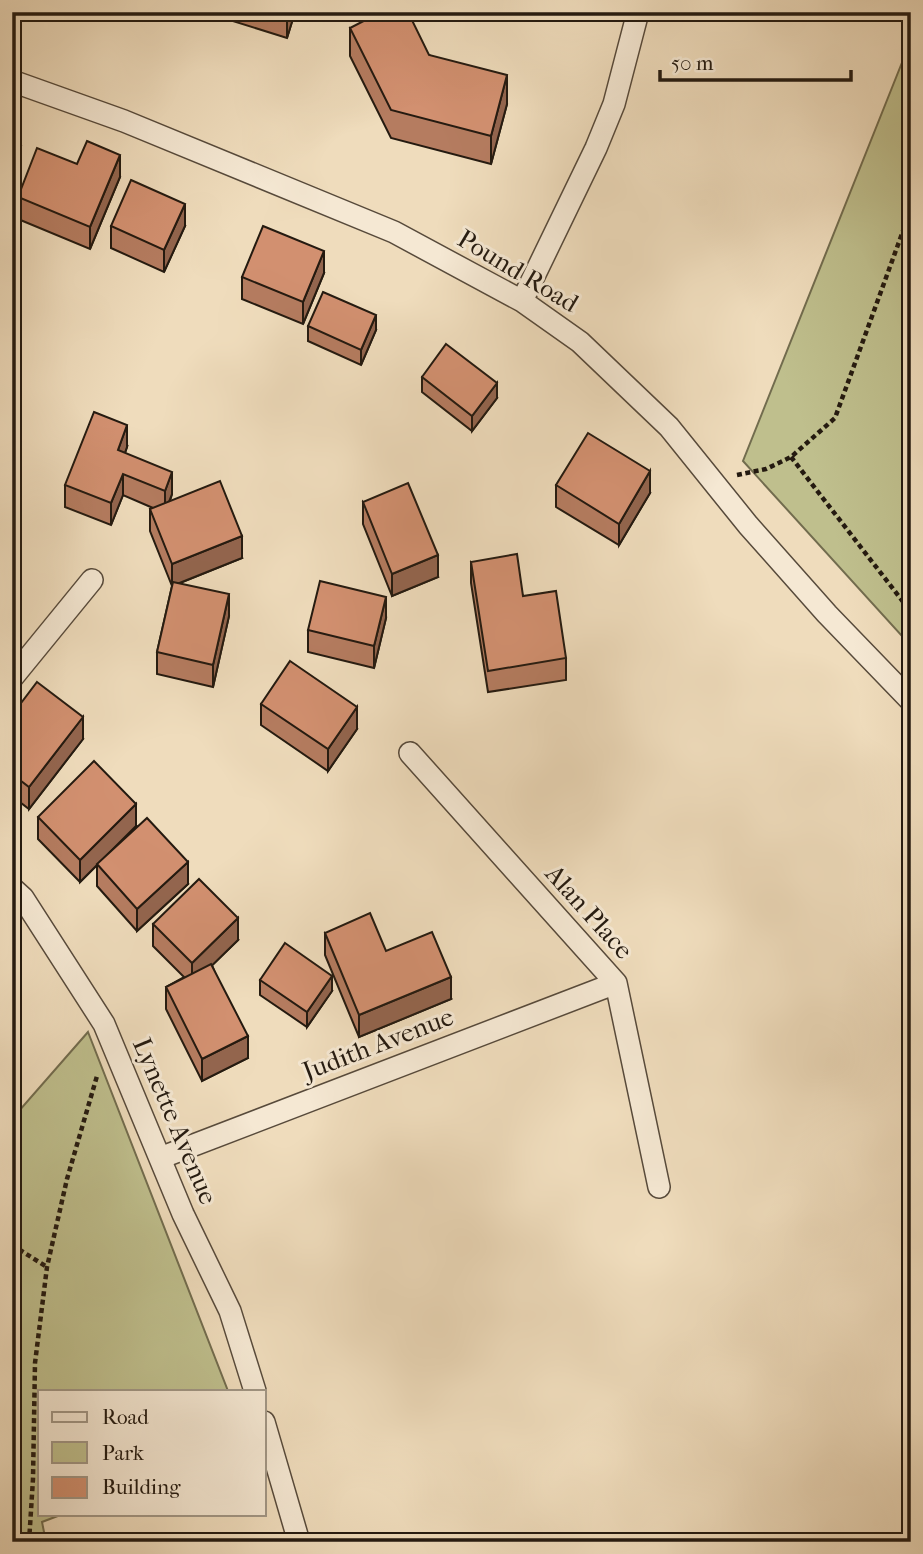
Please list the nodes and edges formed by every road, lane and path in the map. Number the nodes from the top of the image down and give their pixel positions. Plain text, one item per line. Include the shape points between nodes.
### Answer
1 (638, 12) edge
2 (12, 80) edge
3 (911, 209) edge
4 (522, 301) junction
5 (791, 457) junction
6 (710, 478) junction
7 (92, 580) dead end
8 (911, 612) edge
9 (12, 678) edge
10 (911, 701) edge
11 (410, 753) dead end
12 (12, 888) edge
13 (616, 983) junction
14 (97, 1076) dead end
15 (160, 1158) junction
16 (659, 1187) dead end
17 (12, 1245) edge
18 (47, 1268) junction
19 (255, 1390) edge
20 (266, 1429) edge
21 (29, 1542) edge
22 (299, 1542) edge

1 - 4 street via 614,104
2 - 4 street, Pound Road via 394,232
3 - 5 path via 835,418
4 - 6 street, Pound Road via 580,342 669,428
5 - 6 path via 766,469
5 - 8 path
6 - 10 street, Pound Road via 827,614
7 - 9 street
11 - 13 street, Alan Place
12 - 15 street, Lynette Avenue via 23,898 104,1024
13 - 15 street, Judith Avenue
13 - 16 street, Alan Place
14 - 18 path via 66,1179
15 - 19 street, Lynette Avenue via 230,1311
17 - 18 path
18 - 21 path via 36,1363
20 - 22 street

